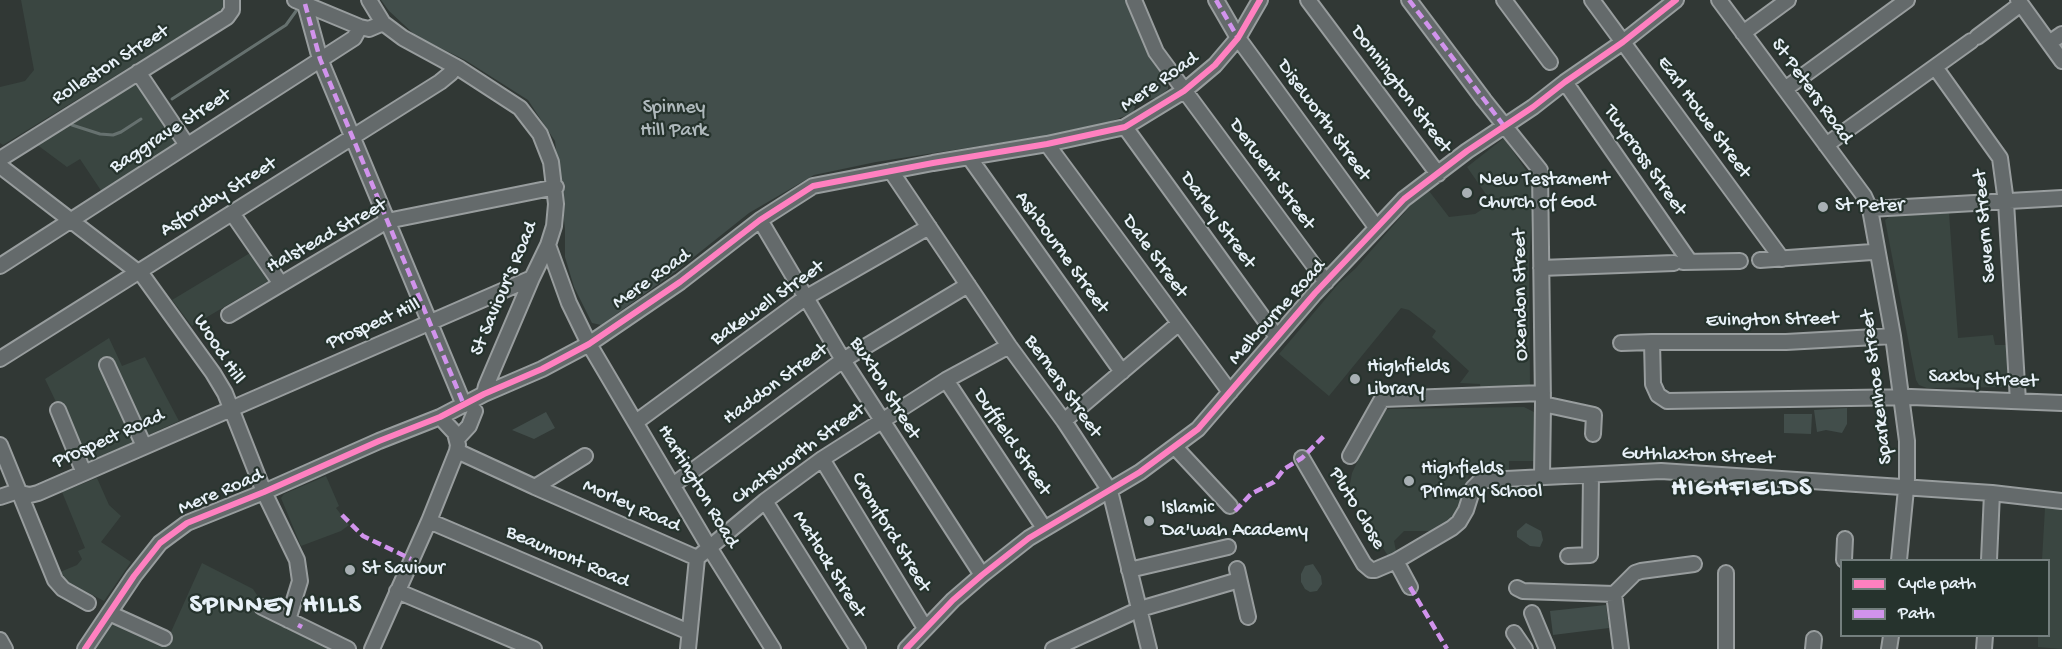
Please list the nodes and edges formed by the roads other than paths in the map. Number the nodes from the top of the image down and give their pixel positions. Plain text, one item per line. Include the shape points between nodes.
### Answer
1 (232, 0) edge
2 (369, 0) edge
3 (1134, 0) edge
4 (1216, 0) edge
5 (1260, 0) edge
6 (1308, 0) edge
7 (1409, 0) edge
8 (1504, 0) edge
9 (1592, 0) edge
10 (1676, 0) edge
11 (1719, 0) edge
12 (1788, 0) edge
13 (1907, 0) edge
14 (298, 2) edge
15 (2019, 2) edge
16 (383, 23) junction
17 (360, 27) junction
18 (1743, 33) junction
19 (2062, 34) edge
20 (1238, 38) junction
21 (1623, 42) junction
22 (2049, 43) junction
23 (320, 59) junction
24 (2062, 61) edge
25 (1550, 62) dead end
26 (455, 66) junction
27 (1935, 67) junction
28 (138, 72) junction
29 (1565, 82) junction
30 (1785, 89) junction
31 (1184, 91) junction
32 (1504, 126) junction
33 (1125, 127) junction
34 (353, 137) junction
35 (1047, 144) junction
36 (187, 145) junction
37 (1826, 145) junction
38 (969, 157) junction
39 (0, 159) edge
40 (0, 166) edge
41 (891, 171) junction
42 (1438, 174) junction
43 (556, 187) junction
44 (2062, 198) edge
45 (2006, 202) junction
46 (1870, 209) junction
47 (232, 213) junction
48 (72, 220) junction
49 (760, 220) junction
50 (387, 221) junction
51 (928, 227) junction
52 (1376, 227) junction
53 (548, 245) junction
54 (1872, 252) dead end
55 (1782, 259) junction
56 (1760, 260) dead end
57 (1740, 261) dead end
58 (1683, 262) junction
59 (0, 266) edge
60 (1541, 268) junction
61 (139, 271) junction
62 (532, 278) junction
63 (1326, 282) junction
64 (280, 284) junction
65 (968, 285) junction
66 (805, 298) junction
67 (229, 315) dead end
68 (429, 323) junction
69 (1178, 324) junction
70 (1893, 336) junction
71 (1277, 337) junction
72 (1652, 342) junction
73 (1621, 343) dead end
74 (589, 344) junction
75 (1010, 346) junction
76 (0, 359) edge
77 (843, 360) junction
78 (107, 365) dead end
79 (1122, 372) junction
80 (946, 380) junction
81 (1230, 392) junction
82 (484, 394) junction
83 (1543, 398) junction
84 (1903, 398) junction
85 (2018, 401) junction
86 (2062, 404) edge
87 (470, 408) junction
88 (231, 409) junction
89 (58, 410) dead end
90 (440, 417) junction
91 (881, 421) junction
92 (636, 422) junction
93 (1064, 422) junction
94 (1593, 434) dead end
95 (0, 445) edge
96 (457, 445) junction
97 (144, 446) junction
98 (1175, 447) junction
99 (585, 456) dead end
100 (1350, 456) dead end
101 (1302, 458) dead end
102 (822, 459) junction
103 (84, 473) junction
104 (1592, 475) junction
105 (1542, 477) junction
106 (1487, 480) joint
107 (673, 485) junction
108 (535, 486) junction
109 (1906, 488) junction
110 (1110, 491) junction
111 (264, 492) junction
112 (1992, 493) junction
113 (21, 494) junction
114 (0, 497) edge
115 (765, 501) junction
116 (2062, 501) edge
117 (1230, 506) dead end
118 (429, 521) junction
119 (1044, 528) junction
120 (1845, 539) dead end
121 (709, 547) junction
122 (1228, 547) dead end
123 (1568, 556) dead end
124 (697, 558) junction
125 (1844, 559) edge
126 (1899, 559) edge
127 (1989, 559) edge
128 (1396, 561) junction
129 (1694, 564) dead end
130 (1130, 570) junction
131 (1726, 573) dead end
132 (982, 574) junction
133 (1410, 587) dead end
134 (1517, 588) dead end
135 (397, 591) junction
136 (1614, 594) junction
137 (88, 603) dead end
138 (262, 608) dead end
139 (1140, 609) junction
140 (109, 613) junction
141 (1532, 613) dead end
142 (1248, 617) dead end
143 (296, 624) junction
144 (925, 628) junction
145 (689, 632) junction
146 (1514, 633) dead end
147 (164, 638) dead end
148 (0, 640) edge
149 (5, 649) edge
150 (85, 649) edge
151 (348, 649) edge
152 (372, 649) edge
153 (534, 649) edge
154 (688, 649) edge
155 (773, 649) edge
156 (858, 649) edge
157 (906, 649) edge
158 (1053, 649) edge
159 (1149, 649) edge
160 (1525, 649) edge
161 (1547, 649) edge
162 (1621, 649) edge
163 (1726, 649) edge

1 - 28 street, Rolleston Street via 227,17
2 - 16 street, St Saviour's Road
3 - 31 street, Derwent Street via 1156,52
4 - 20 street, Diseworth Street
5 - 20 street, Mere Road
6 - 42 street, Donnington Street
7 - 32 street, Oxendon Street
8 - 25 street
9 - 21 street, Earl Howe Street
10 - 21 street, Melbourne Road
11 - 18 street, St Peters Road
12 - 18 street
13 - 30 street
14 - 17 street
14 - 23 street
15 - 22 street
15 - 27 street
16 - 17 street
16 - 26 street, St Saviour's Road
17 - 23 street, Baggrave Street via 354,38
18 - 30 street, St Peters Road
19 - 22 street
20 - 31 street, Mere Road via 1225,55
20 - 52 street, Diseworth Street
21 - 29 street, Melbourne Road
21 - 55 street, Earl Howe Street
22 - 24 street
23 - 34 street
23 - 36 street, Baggrave Street
26 - 34 street, Asfordby Street via 440,82
26 - 43 street, St Saviour's Road via 505,97 529,118 547,149
27 - 37 street
27 - 45 street, Severn Street via 2000,158
28 - 36 street
28 - 39 street, Rolleston Street
29 - 32 street, Melbourne Road
29 - 58 street, Twycross Street
30 - 37 street, St Peters Road
31 - 33 street, Mere Road
31 - 63 street, Derwent Street
32 - 42 street, Melbourne Road
32 - 60 street, Oxendon Street via 1540,170
33 - 35 street, Mere Road
33 - 71 street, Darley Street
34 - 47 street, Asfordby Street
34 - 50 street
35 - 38 street, Mere Road
35 - 69 street, Dale Street
36 - 48 street, Baggrave Street
37 - 46 street, St Peters Road
38 - 41 street, Mere Road
38 - 79 street, Ashbourne Street
40 - 48 street, Wood Hill
41 - 49 street, Mere Road via 813,186
41 - 51 street, Berners Street
42 - 52 street, Melbourne Road via 1404,199
43 - 50 street, Halstead Street
43 - 53 street, St Saviour's Road via 554,226
44 - 45 street
45 - 46 street
45 - 85 street, Severn Street
46 - 70 street, Sparkenhoe Street
47 - 61 street, Asfordby Street
47 - 64 street
48 - 59 street, Baggrave Street
48 - 61 street, Wood Hill
49 - 66 street, Buxton Street
49 - 74 street, Mere Road via 680,282
50 - 64 street, Halstead Street
50 - 68 street
51 - 65 street, Berners Street
51 - 66 street, Bakewell Street
52 - 63 street, Melbourne Road
53 - 62 street, St Saviour's Road
53 - 74 street, Hartington Road
54 - 55 street
55 - 56 street
57 - 58 street
58 - 60 street
60 - 83 street, Oxendon Street
61 - 76 street, Asfordby Street
61 - 88 street, Wood Hill via 213,373
62 - 68 street, Prospect Hill
62 - 82 street, St Saviour's Road
63 - 71 street, Melbourne Road
64 - 67 street, Halstead Street
65 - 75 street, Berners Street
65 - 77 street, Haddon Street
66 - 77 street, Buxton Street
66 - 92 street, Bakewell Street
68 - 87 street
68 - 88 street, Prospect Hill
69 - 79 street
69 - 81 street, Dale Street
70 - 72 street, Evington Street via 1786,342
70 - 84 street, Sparkenhoe Street
71 - 81 street, Melbourne Road
72 - 73 street, Evington Street
72 - 84 street, Saxby Street via 1653,384 1666,401
74 - 82 street, Mere Road
74 - 92 street, Hartington Road
75 - 80 street, Chatsworth Street
75 - 93 street, Berners Street
77 - 91 street, Buxton Street
77 - 107 street, Haddon Street
78 - 97 street
79 - 93 street
80 - 91 street, Chatsworth Street
80 - 119 street, Duffield Street
81 - 98 street, Melbourne Road via 1198,429
82 - 87 street, Mere Road
83 - 94 street via 1594,415
83 - 100 street via 1382,399
83 - 105 street, Oxendon Street
84 - 85 street, Saxby Street
84 - 109 street, Sparkenhoe Street via 1908,454
85 - 86 street, Saxby Street
87 - 90 street, Mere Road
87 - 96 street via 469,426
88 - 97 street, Prospect Road
88 - 111 street, Wood Hill
89 - 103 street
90 - 96 street via 455,433
90 - 111 street, Mere Road
91 - 102 street, Chatsworth Street
91 - 132 street, Buxton Street
92 - 107 street, Hartington Road
93 - 110 street, Berners Street
95 - 113 street
96 - 108 street, Morley Road
96 - 118 street
97 - 103 street, Prospect Road
98 - 110 street, Melbourne Road
98 - 117 street
99 - 108 street
101 - 128 street, Pluto Close via 1367,567 1381,569
102 - 115 street, Chatsworth Street
102 - 144 street, Cromford Street
103 - 113 street, Prospect Road via 38,493
104 - 105 street, Guthlaxton Street
104 - 109 street, Guthlaxton Street via 1661,471
104 - 123 street via 1590,555
105 - 106 street, Guthlaxton Street
106 - 128 street, Pluto Close via 1473,488 1460,522
107 - 121 street, Hartington Road
108 - 124 street, Morley Road
109 - 112 street, Guthlaxton Street
109 - 126 street, Sparkenhoe Street
110 - 119 street, Melbourne Road
110 - 130 street, Berners Street
111 - 140 street, Mere Road via 211,512 172,533 134,576
111 - 143 street, Wood Hill via 300,570
112 - 116 street, Guthlaxton Street
112 - 127 street
113 - 114 street, Prospect Road
113 - 137 street via 55,580 63,590
115 - 121 street, Chatsworth Street
115 - 156 street, Matlock Street
118 - 135 street
118 - 145 street, Beaumont Road
119 - 132 street, Melbourne Road
120 - 125 street
121 - 124 street
121 - 155 street, Hartington Road
122 - 130 street
124 - 145 street
128 - 133 street
129 - 136 street via 1635,573
130 - 139 street, Berners Street
131 - 163 street
132 - 144 street, Melbourne Road
134 - 136 street
135 - 152 street
135 - 153 street
136 - 162 street
138 - 143 street
139 - 142 street via 1238,575
139 - 158 street
139 - 159 street, Berners Street
140 - 147 street
140 - 150 street, Mere Road
141 - 161 street
143 - 151 street
144 - 157 street, Melbourne Road
145 - 154 street
146 - 160 street
148 - 149 street

